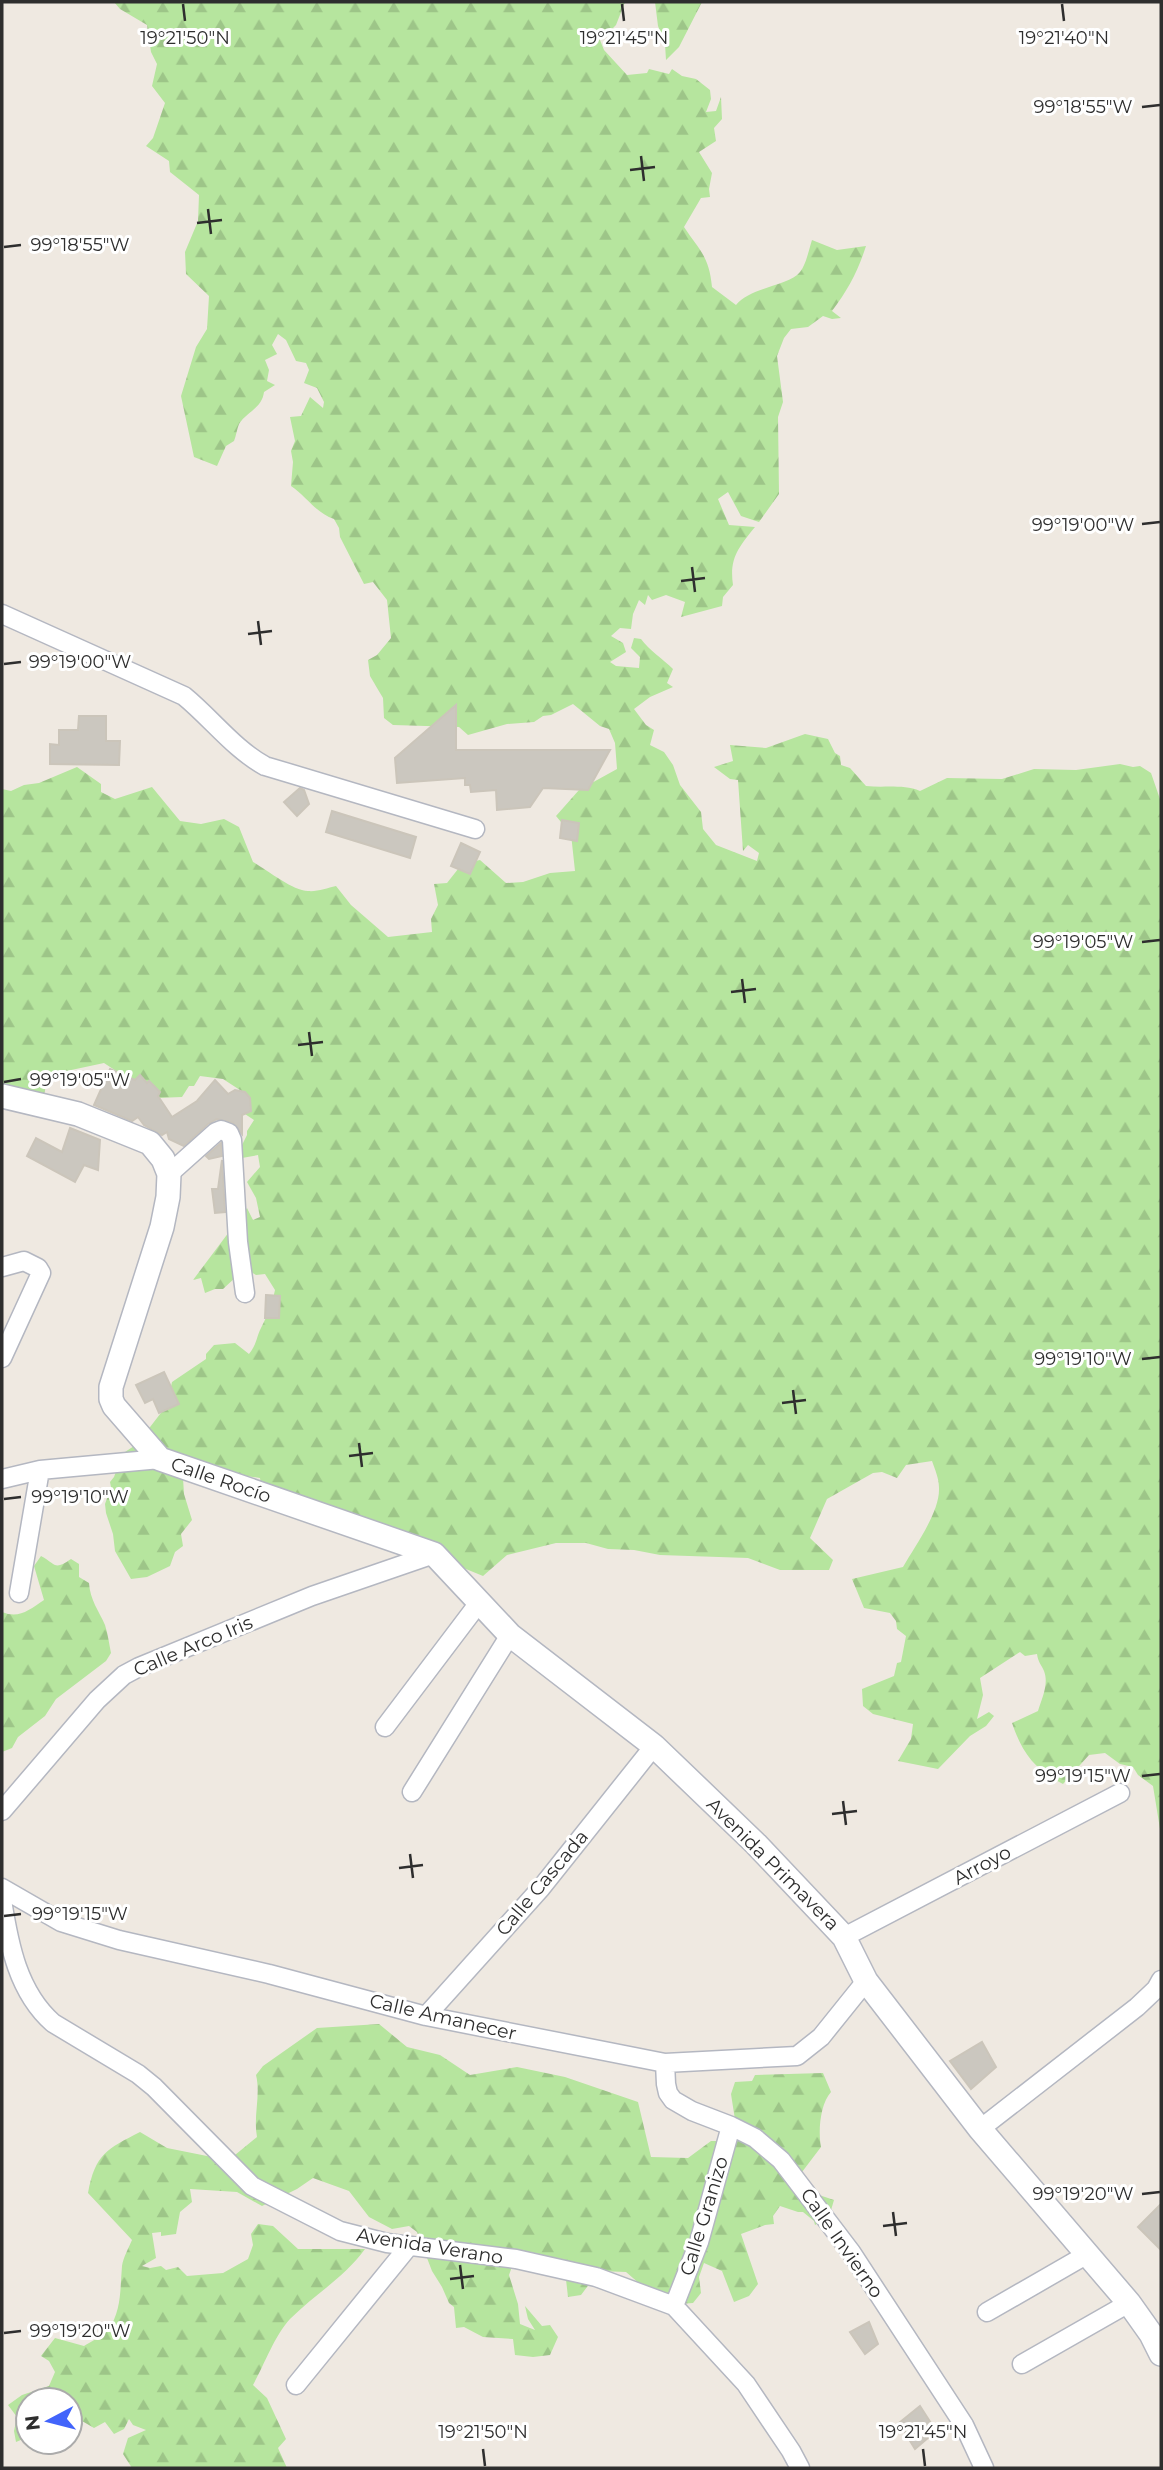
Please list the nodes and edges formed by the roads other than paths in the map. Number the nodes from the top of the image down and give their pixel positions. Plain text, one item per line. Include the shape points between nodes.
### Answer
1 (2, 614) edge
2 (475, 830) dead end
3 (2, 1096) edge
4 (169, 1174) junction
5 (2, 1267) edge
6 (245, 1293) dead end
7 (2, 1358) edge
8 (160, 1459) junction
9 (40, 1470) junction
10 (2, 1479) edge
11 (434, 1554) junction
12 (19, 1593) dead end
13 (478, 1604) junction
14 (510, 1635) junction
15 (385, 1727) dead end
16 (654, 1746) junction
17 (412, 1792) dead end
18 (1120, 1793) dead end
19 (2, 1811) edge
20 (2, 1888) edge
21 (2, 1900) edge
22 (845, 1937) junction
23 (1161, 1980) edge
24 (866, 1981) junction
25 (426, 2016) junction
26 (665, 2063) junction
27 (731, 2126) junction
28 (981, 2129) junction
29 (409, 2246) junction
30 (1086, 2255) junction
31 (1129, 2303) junction
32 (674, 2306) junction
33 (988, 2312) dead end
34 (1158, 2337) edge
35 (1022, 2364) dead end
36 (296, 2385) dead end
37 (800, 2468) edge
38 (984, 2468) edge

1 - 2 street via 184,696 265,766
3 - 4 street via 78,1114 150,1143
4 - 6 street via 216,1132 229,1133
4 - 8 street via 162,1227 111,1387 114,1406
5 - 7 street via 24,1261 38,1268 41,1277
8 - 9 street, Calle Rocío
8 - 11 street, Calle Rocío
9 - 10 street, Calle Rocío
9 - 12 street
11 - 13 street, Avenida Primavera
11 - 19 street, Calle Arco Iris via 312,1596 124,1675
13 - 14 street, Avenida Primavera
13 - 15 street
14 - 16 street, Avenida Primavera
14 - 17 street
16 - 22 street, Avenida Primavera
16 - 25 street, Calle Cascada via 541,1888
18 - 22 street, Arroyo
20 - 25 street, Calle Amanecer via 61,1923 107,1937
21 - 29 street, Avenida Verano via 23,1987 52,2023 154,2087 252,2186 340,2231
22 - 24 street, Avenida Primavera
23 - 28 street via 1138,2007
24 - 26 street, Calle Amanecer via 821,2038 797,2056
24 - 28 street, Avenida Primavera
25 - 26 street, Calle Amanecer
26 - 27 street, Calle Invierno via 673,2100
27 - 32 street, Calle Granizo via 699,2242
27 - 38 street, Calle Invierno via 755,2138 781,2160 851,2252 964,2426
28 - 30 street, Avenida Primavera
29 - 32 street, Avenida Verano via 516,2259 596,2277
29 - 36 street
30 - 31 street, Avenida Primavera
30 - 33 street
31 - 34 street, Avenida Primavera
31 - 35 street
32 - 37 street, Avenida Verano via 746,2384

